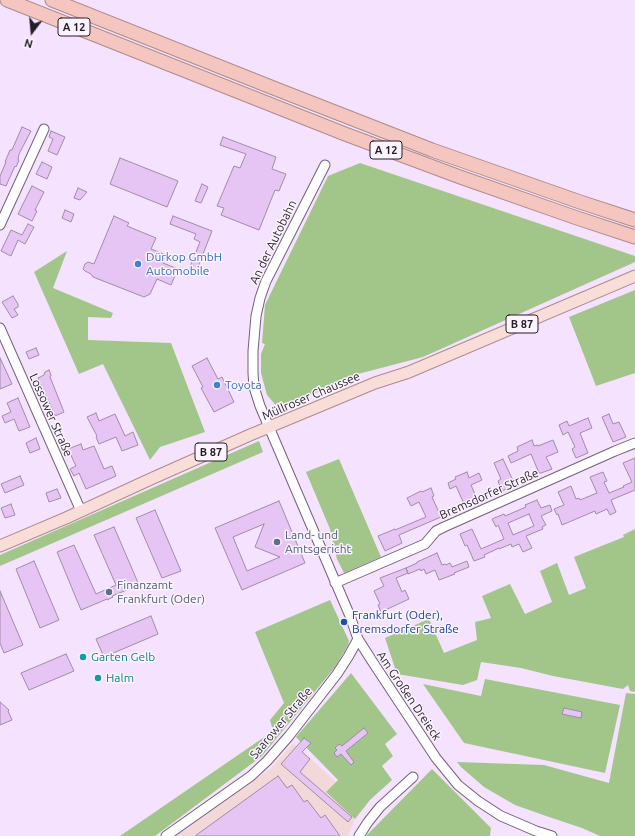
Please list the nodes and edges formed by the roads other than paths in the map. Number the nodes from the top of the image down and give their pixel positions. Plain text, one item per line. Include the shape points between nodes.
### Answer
1 (8, 0) edge
2 (52, 0) edge
3 (68, 0) edge
4 (96, 17) junction
5 (44, 129) dead end
6 (325, 165) dead end
7 (635, 220) edge
8 (0, 225) edge
9 (635, 237) edge
10 (635, 276) edge
11 (0, 328) edge
12 (269, 427) junction
13 (635, 443) edge
14 (81, 511) junction
15 (0, 546) edge
16 (335, 583) junction
17 (358, 639) junction
18 (413, 777) dead end
19 (166, 836) edge
20 (359, 836) edge
21 (552, 836) edge

1 - 9 highway, A 12 via 345,134 519,198
2 - 4 highway, A 12
3 - 4 highway
4 - 7 highway, A 12 via 432,150
5 - 8 street
6 - 12 street, An der Autobahn via 266,281 256,316 253,351 254,387
10 - 12 main road, Müllroser Chaussee / B 87 via 409,372
11 - 14 street, Lossower Straße
12 - 14 main road, Müllroser Chaussee / B 87
12 - 16 street, Am Großen Dreieck
13 - 16 street, Bremsdorfer Straße via 444,527 436,531 425,544
14 - 15 main road, Müllroser Chaussee / B 87
16 - 17 street, Am Großen Dreieck
17 - 19 street, Saarower Straße via 337,674 267,761 251,776
17 - 21 street, Am Großen Dreieck via 436,758 458,785 501,816
18 - 20 street via 380,806

